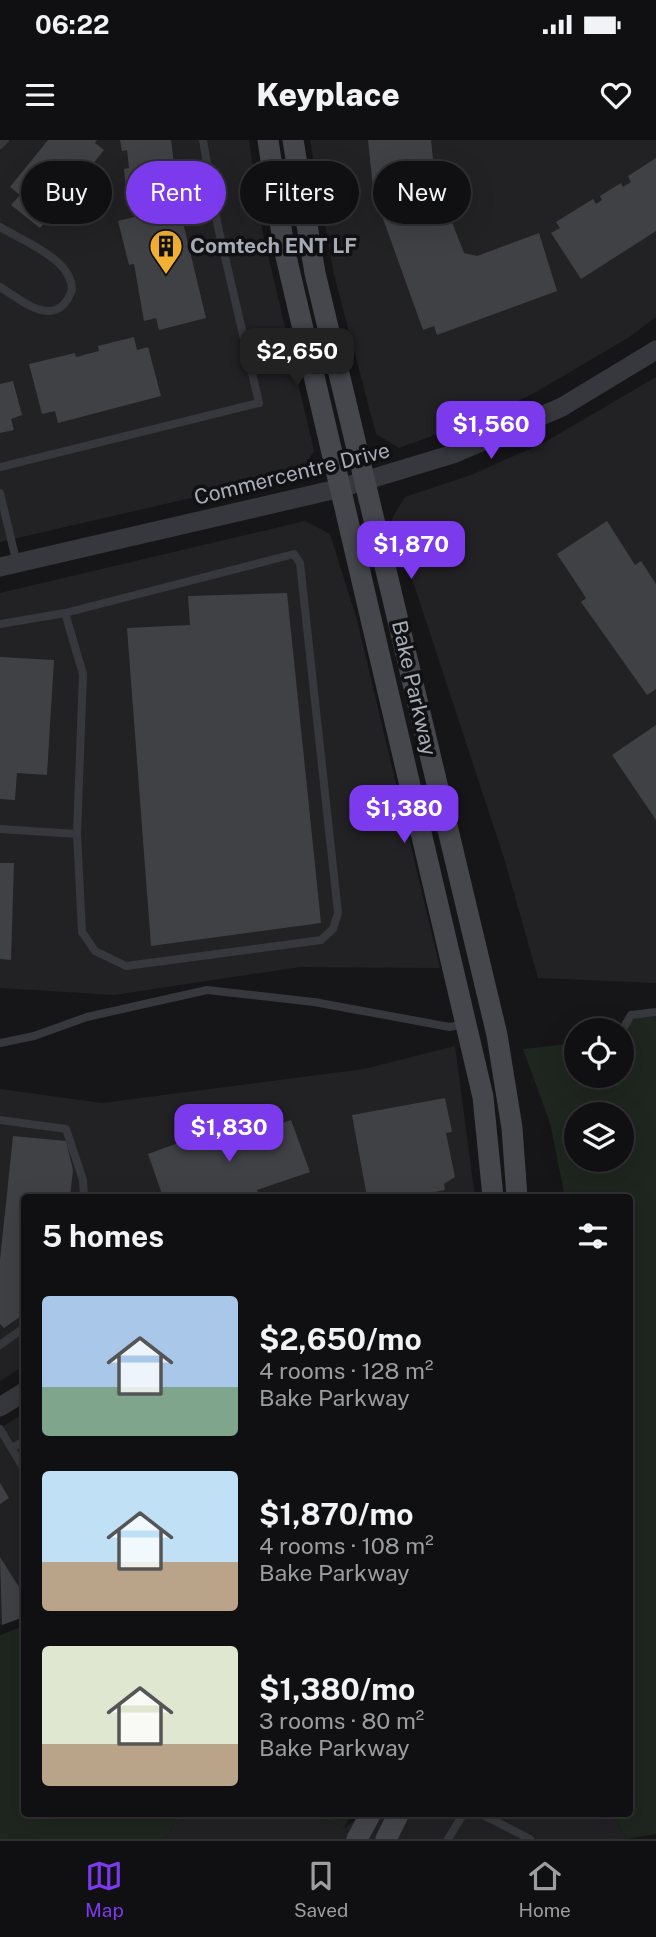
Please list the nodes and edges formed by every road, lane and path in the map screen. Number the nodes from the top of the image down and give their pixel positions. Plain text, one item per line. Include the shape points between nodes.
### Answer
1 (5, 140) edge
2 (203, 140) edge
3 (268, 140) edge
4 (293, 140) edge
5 (0, 145) edge
6 (0, 227) edge
7 (0, 286) edge
8 (656, 350) edge
9 (0, 467) edge
10 (366, 481) junction
11 (341, 488) junction
12 (0, 493) edge
13 (8, 566) edge
14 (65, 613) junction
15 (0, 624) edge
16 (0, 829) edge
17 (77, 834) junction
18 (656, 1012) edge
19 (629, 1018) edge
20 (467, 1023) junction
21 (0, 1043) edge
22 (0, 1120) edge
23 (84, 1194) edge
24 (493, 1194) edge
25 (517, 1194) edge
26 (21, 1330) edge
27 (0, 1345) edge
28 (21, 1394) edge
29 (0, 1407) edge
30 (0, 1429) edge
31 (21, 1443) edge
32 (12, 1448) junction
33 (21, 1464) edge
34 (368, 1817) edge
35 (397, 1817) edge
36 (462, 1817) edge
37 (487, 1817) edge
38 (357, 1839) edge
39 (386, 1839) edge
40 (448, 1839) edge
41 (530, 1839) edge

1 - 5 lane
2 - 9 lane via 218,227 260,403
3 - 11 main road, Bake Parkway via 284,248
4 - 10 main road, Bake Parkway via 310,253
6 - 7 lane via 59,263 68,271 72,290 63,306 44,311
8 - 10 street, Commercentre Drive via 562,407 507,432
10 - 11 street, Commercentre Drive
10 - 25 main road, Bake Parkway via 495,1027 512,1128
11 - 13 street, Commercentre Drive
11 - 20 main road, Bake Parkway
12 - 13 lane
14 - 15 lane
14 - 17 lane via 83,674
14 - 17 lane via 294,554 300,563 338,912 333,929 321,940 126,966 95,951 82,932
16 - 17 lane
18 - 19 lane
20 - 21 lane via 450,1027 314,1002 206,990 87,1017
20 - 24 main road, Bake Parkway via 483,1097
22 - 23 lane via 66,1129
26 - 27 lane
28 - 29 street
30 - 32 lane
31 - 32 lane
32 - 33 lane
34 - 38 main road
35 - 39 main road
36 - 40 lane
37 - 41 lane

